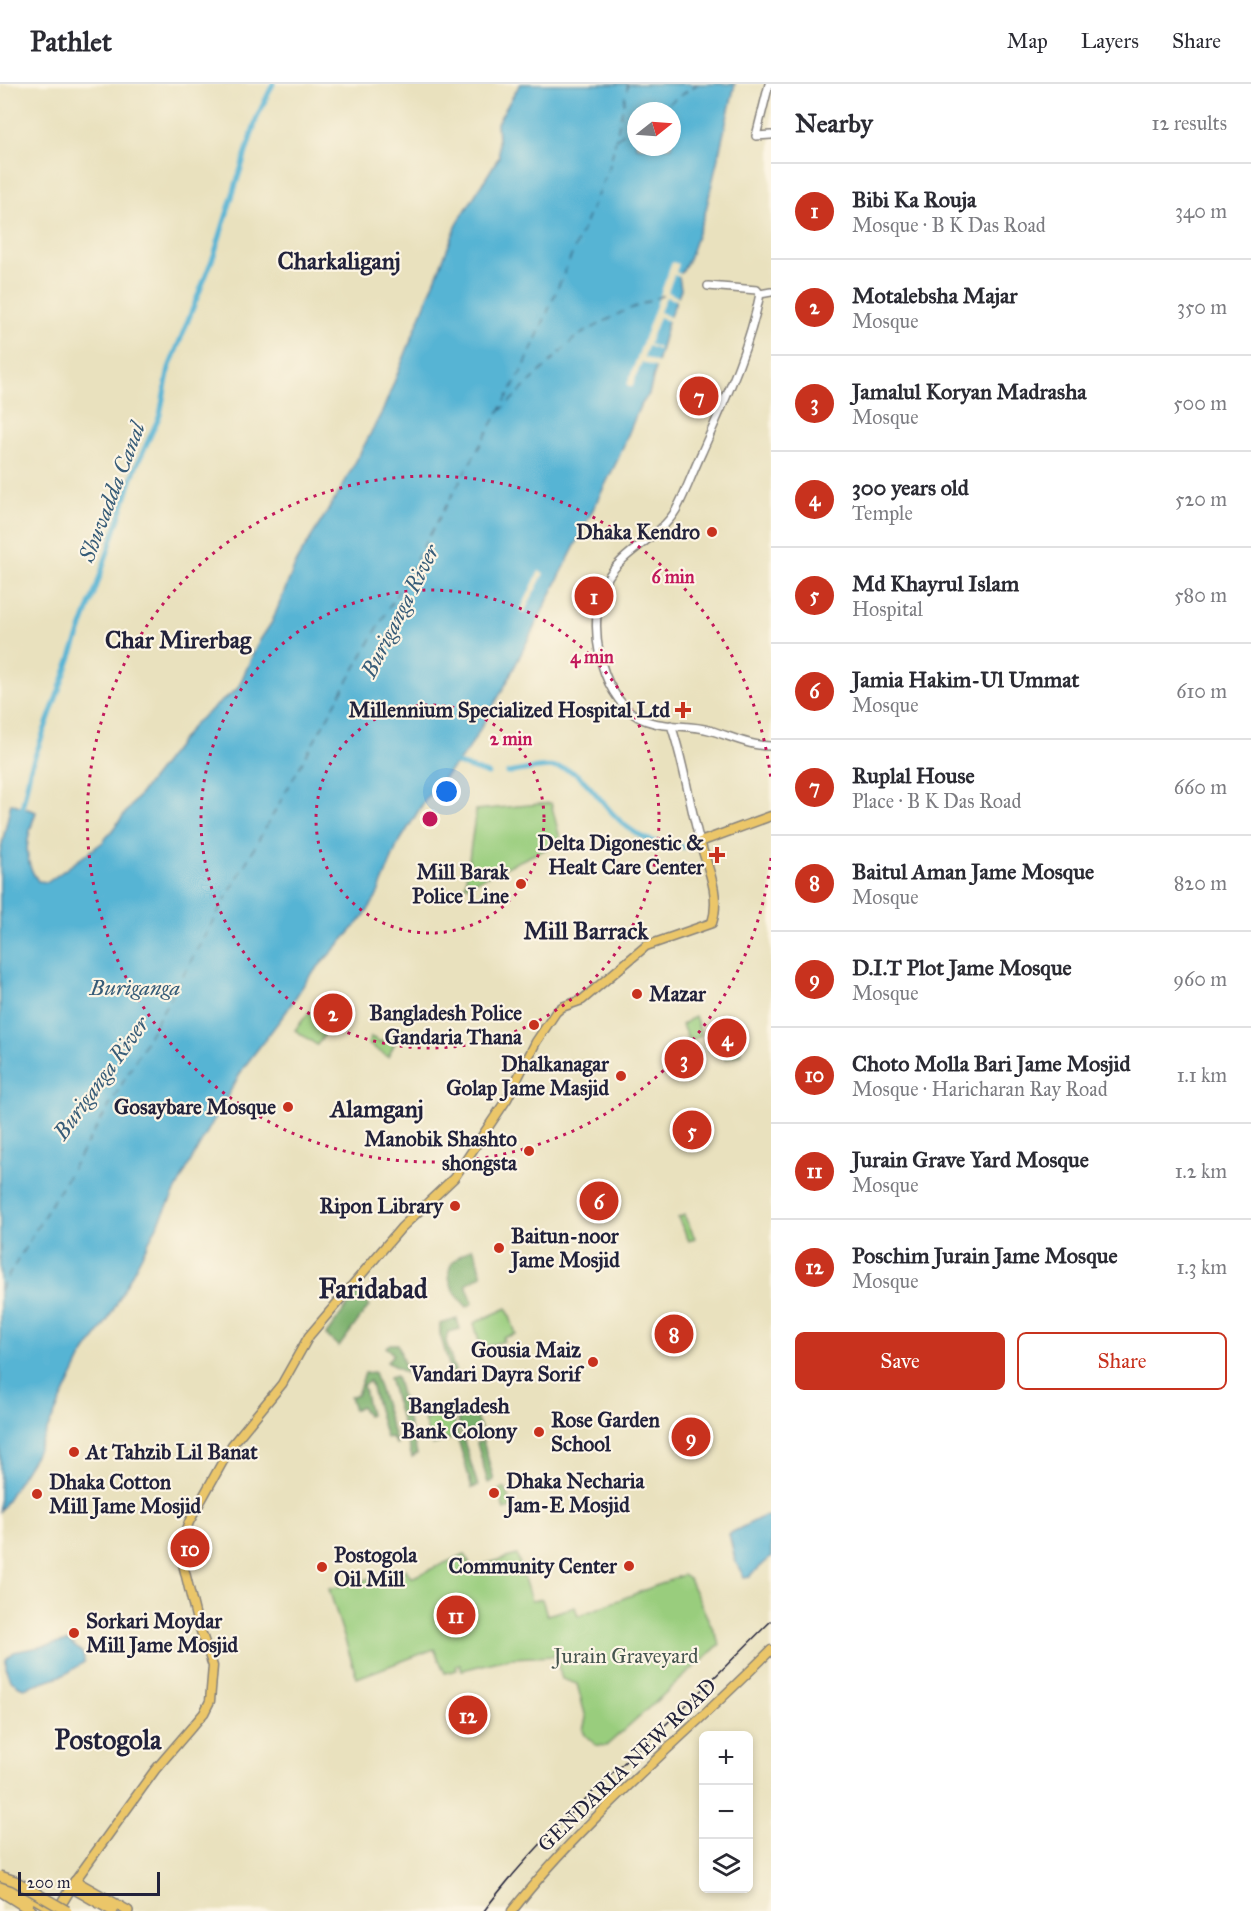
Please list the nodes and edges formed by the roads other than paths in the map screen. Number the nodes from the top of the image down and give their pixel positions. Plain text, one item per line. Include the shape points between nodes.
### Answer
1 (769, 84) edge
2 (771, 135) edge
3 (708, 286) dead end
4 (771, 292) edge
5 (760, 294) junction
6 (670, 725) junction
7 (771, 746) edge
8 (771, 816) edge
9 (700, 842) junction
10 (771, 1650) edge
11 (0, 1877) edge
12 (0, 1886) edge
13 (74, 1887) junction
14 (0, 1891) edge
15 (32, 1911) edge
16 (44, 1911) edge
17 (57, 1911) edge
18 (62, 1911) edge
19 (67, 1911) edge
20 (107, 1911) edge
21 (113, 1911) edge
22 (128, 1911) edge
23 (512, 1911) edge

1 - 2 street via 756,136
3 - 5 street via 757,290
4 - 5 street
5 - 6 street via 740,366 675,512 666,524 628,552 614,569 598,601 596,639 612,688 638,717
6 - 7 street via 700,728
6 - 9 street
8 - 9 main road
9 - 13 main road via 715,892 716,913 712,923 646,946 582,1000 556,1012 507,1099 454,1178 401,1228 300,1347 282,1384 232,1445 184,1531 182,1552 196,1617 213,1666 210,1701 155,1770
10 - 23 main road, GENDARIA NEW ROAD via 581,1832
11 - 17 highway
11 - 19 highway, bridge via 15,1881
12 - 16 highway
13 - 17 highway
13 - 18 highway
13 - 20 highway
13 - 21 highway
13 - 22 highway
14 - 15 highway

